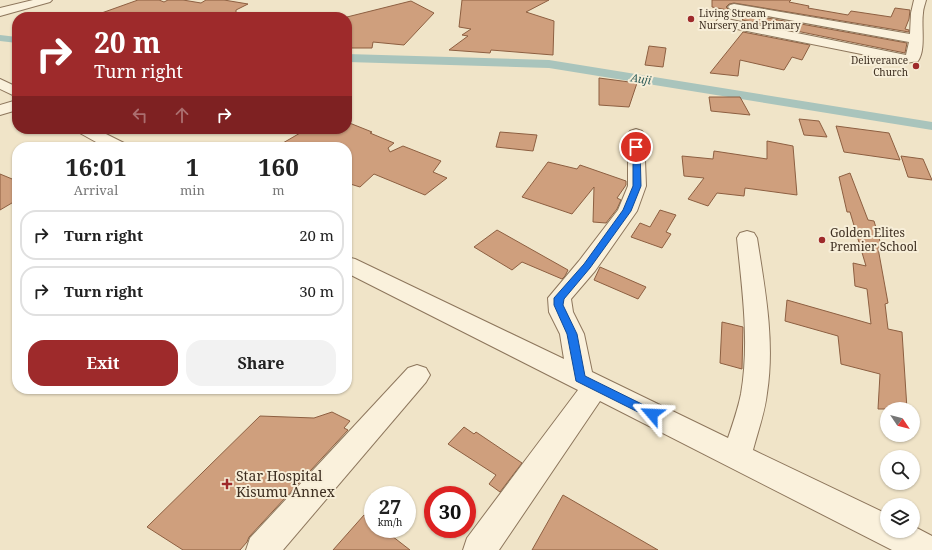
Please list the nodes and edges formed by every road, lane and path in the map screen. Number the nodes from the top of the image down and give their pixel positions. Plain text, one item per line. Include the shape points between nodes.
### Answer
1 (46, 0) edge
2 (920, 0) edge
3 (734, 7) dead end
4 (0, 12) edge
5 (722, 22) dead end
6 (916, 39) junction
7 (0, 83) edge
8 (12, 90) edge
9 (12, 106) edge
10 (0, 110) edge
11 (93, 134) edge
12 (636, 134) dead end
13 (109, 142) edge
14 (747, 238) dead end
15 (352, 266) edge
16 (417, 376) dead end
17 (588, 382) junction
18 (736, 456) junction
19 (880, 528) edge
20 (901, 538) edge
21 (262, 550) edge
22 (480, 550) edge
23 (926, 550) edge

1 - 4 street
2 - 6 street
3 - 6 street
5 - 6 street via 906,59 913,58
7 - 8 street
9 - 10 street
11 - 13 street
12 - 17 street via 637,186 627,211 587,266 559,298 561,312 572,334
14 - 18 street via 755,304 757,350 754,394
15 - 17 street
16 - 21 street
17 - 18 street
17 - 22 street
18 - 19 street
20 - 23 street

